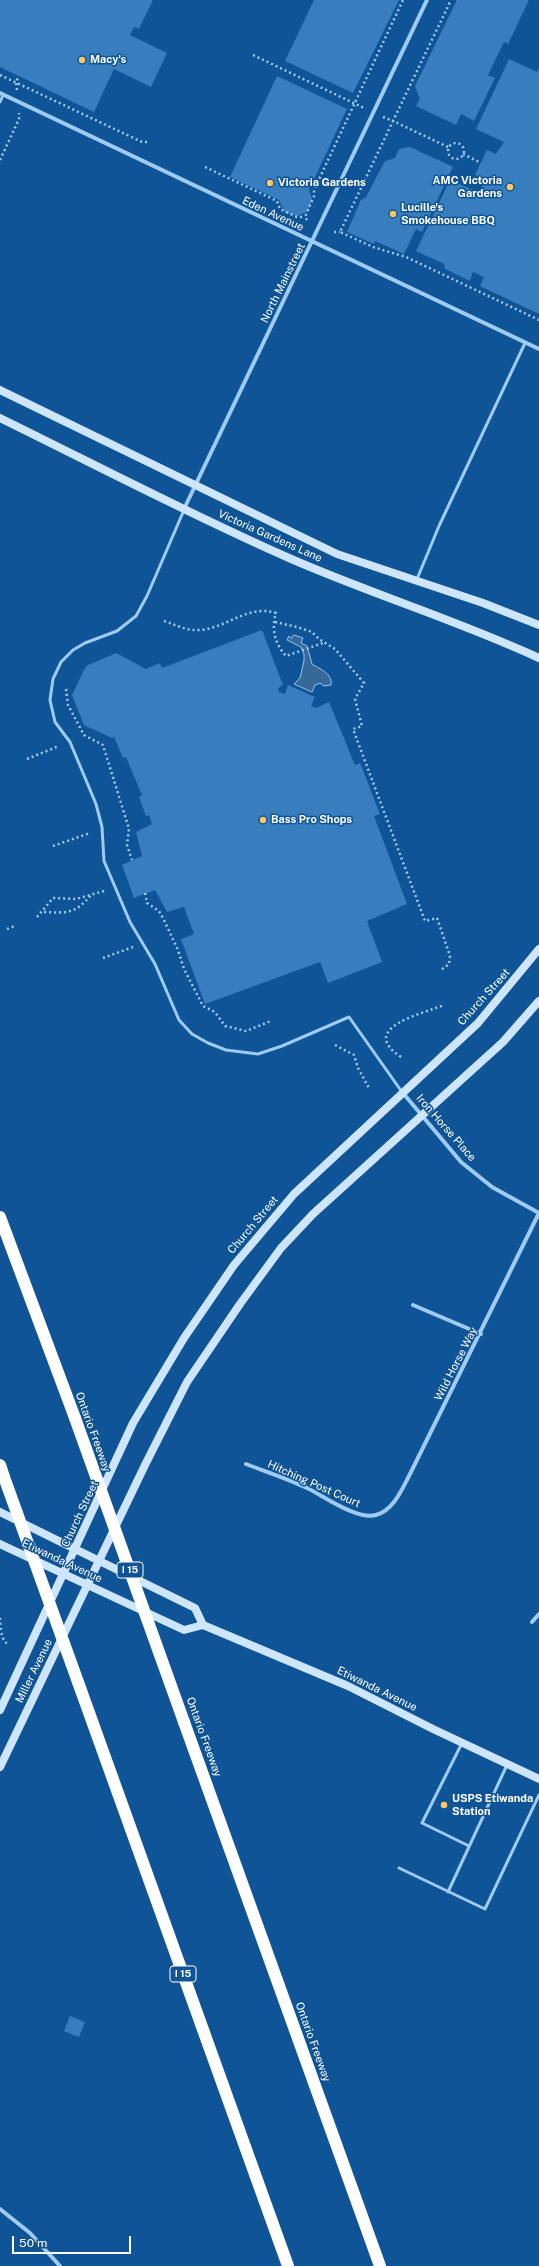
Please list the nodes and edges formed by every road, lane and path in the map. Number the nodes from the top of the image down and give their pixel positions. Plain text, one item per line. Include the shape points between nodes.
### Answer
1 (403, 0) edge
2 (427, 0) edge
3 (451, 0) edge
4 (253, 56) dead end
5 (0, 75) edge
6 (19, 76) dead end
7 (16, 82) junction
8 (2, 94) edge
9 (0, 102) edge
10 (18, 102) junction
11 (355, 103) junction
12 (364, 108) dead end
13 (383, 117) dead end
14 (393, 121) junction
15 (149, 142) dead end
16 (448, 147) junction
17 (463, 154) junction
18 (0, 160) edge
19 (481, 163) dead end
20 (205, 167) dead end
21 (334, 232) dead end
22 (340, 232) junction
23 (312, 242) junction
24 (539, 320) edge
25 (526, 343) junction
26 (539, 349) edge
27 (0, 390) edge
28 (0, 418) edge
29 (196, 485) junction
30 (184, 509) junction
31 (417, 581) junction
32 (164, 621) dead end
33 (275, 622) junction
34 (539, 625) edge
35 (324, 643) junction
36 (539, 658) edge
37 (66, 689) dead end
38 (59, 746) dead end
39 (27, 759) dead end
40 (90, 833) dead end
41 (53, 846) dead end
42 (132, 860) dead end
43 (104, 891) dead end
44 (145, 893) dead end
45 (91, 895) junction
46 (44, 912) junction
47 (37, 918) dead end
48 (15, 926) dead end
49 (7, 929) dead end
50 (133, 947) dead end
51 (539, 949) edge
52 (103, 958) dead end
53 (441, 970) dead end
54 (539, 1001) edge
55 (444, 1006) dead end
56 (271, 1021) dead end
57 (335, 1046) dead end
58 (401, 1057) dead end
59 (369, 1088) dead end
60 (402, 1092) junction
61 (422, 1116) junction
62 (539, 1213) edge
63 (0, 1217) edge
64 (413, 1305) dead end
65 (481, 1334) junction
66 (246, 1464) dead end
67 (2, 1471) edge
68 (0, 1512) edge
69 (376, 1515) joint
70 (0, 1544) edge
71 (76, 1549) junction
72 (100, 1560) junction
73 (64, 1574) junction
74 (88, 1584) junction
75 (539, 1614) edge
76 (0, 1618) edge
77 (532, 1622) dead end
78 (203, 1625) junction
79 (9, 1645) dead end
80 (0, 1710) edge
81 (462, 1743) junction
82 (507, 1765) junction
83 (0, 1766) edge
84 (539, 1779) edge
85 (539, 1795) edge
86 (469, 1846) junction
87 (399, 1868) dead end
88 (448, 1892) junction
89 (0, 2209) edge
90 (60, 2266) edge
91 (288, 2266) edge
92 (380, 2266) edge

1 - 11 path
2 - 23 street, North Mainstreet
3 - 14 path
4 - 11 path
5 - 7 path
6 - 7 path
7 - 10 path
7 - 15 path via 142,142
8 - 9 lane
8 - 10 street, Eden Avenue
10 - 18 path via 19,119
10 - 23 street, Eden Avenue
11 - 12 path
11 - 20 path via 314,190 306,218 280,209 277,202
13 - 14 path
14 - 16 path
14 - 22 path
16 - 17 path via 455,143 461,144
16 - 17 path via 448,155 452,158 457,159
17 - 19 path
21 - 22 path
22 - 24 path via 373,247 406,257
23 - 25 street, Eden Avenue
23 - 29 street, North Mainstreet
25 - 26 street, Eden Avenue
25 - 31 lane via 439,526
27 - 29 main road, Victoria Gardens Lane
28 - 30 main road, Victoria Gardens Lane
29 - 30 street, North Mainstreet
29 - 31 main road, Victoria Gardens Lane via 337,554
30 - 36 main road, Victoria Gardens Lane via 289,558 351,584 466,625
30 - 60 lane via 136,616 117,631 73,650 61,662 53,679 50,700 55,722 70,742 96,804 102,827 104,861 130,922 155,964 179,1020 192,1034 226,1050 258,1054 349,1017
31 - 34 main road, Victoria Gardens Lane via 518,615
32 - 33 path via 179,628 200,630 245,614 268,610 276,613
33 - 35 path via 309,631
33 - 35 path via 276,643 286,656
35 - 53 path via 335,649 364,683 355,699 362,726 353,729 425,921 437,918 450,956 449,964
37 - 42 path via 68,705 84,735 103,746 129,829 127,845
38 - 39 path
40 - 41 path
43 - 45 path
44 - 56 path via 147,903 159,911 163,918 184,969 204,1006 215,1012 225,1026 246,1031
45 - 46 path via 82,906 70,912
45 - 46 path via 76,899 53,898
46 - 47 path
48 - 49 path
50 - 52 path
51 - 60 main road, Church Street via 478,1023
54 - 61 main road via 503,1042
55 - 58 path via 391,1026 386,1043
57 - 59 path via 354,1055
60 - 61 street, Iron Horse Place
60 - 71 main road, Church Street via 294,1194 234,1265 184,1338 133,1423
61 - 62 street, Iron Horse Place via 460,1162 492,1187
61 - 72 main road via 313,1214 267,1267 186,1382
62 - 65 street, Wild Horse Way
63 - 92 highway, Ontario Freeway / I 15, bridge via 75,1418
64 - 65 street
65 - 69 street, Wild Horse Way via 397,1498
66 - 69 street, Hitching Post Court via 308,1488 348,1510
67 - 91 highway, I 15, bridge
68 - 71 main road, Etiwanda Avenue
70 - 73 main road, Etiwanda Avenue
71 - 72 main road, Etiwanda Avenue
71 - 73 main road, Church Street
72 - 74 main road
72 - 78 main road, Etiwanda Avenue via 195,1608
73 - 74 main road, Etiwanda Avenue
73 - 80 main road, Miller Avenue
74 - 78 main road, Etiwanda Avenue via 184,1630
74 - 83 main road, Miller Avenue
75 - 77 street
76 - 79 path via 1,1635
78 - 81 main road, Etiwanda Avenue via 348,1686
81 - 82 main road, Etiwanda Avenue
81 - 86 lane via 422,1823
82 - 84 main road, Etiwanda Avenue
82 - 86 lane
85 - 88 lane via 485,1909
86 - 88 lane
87 - 88 lane
89 - 90 street via 30,2233

